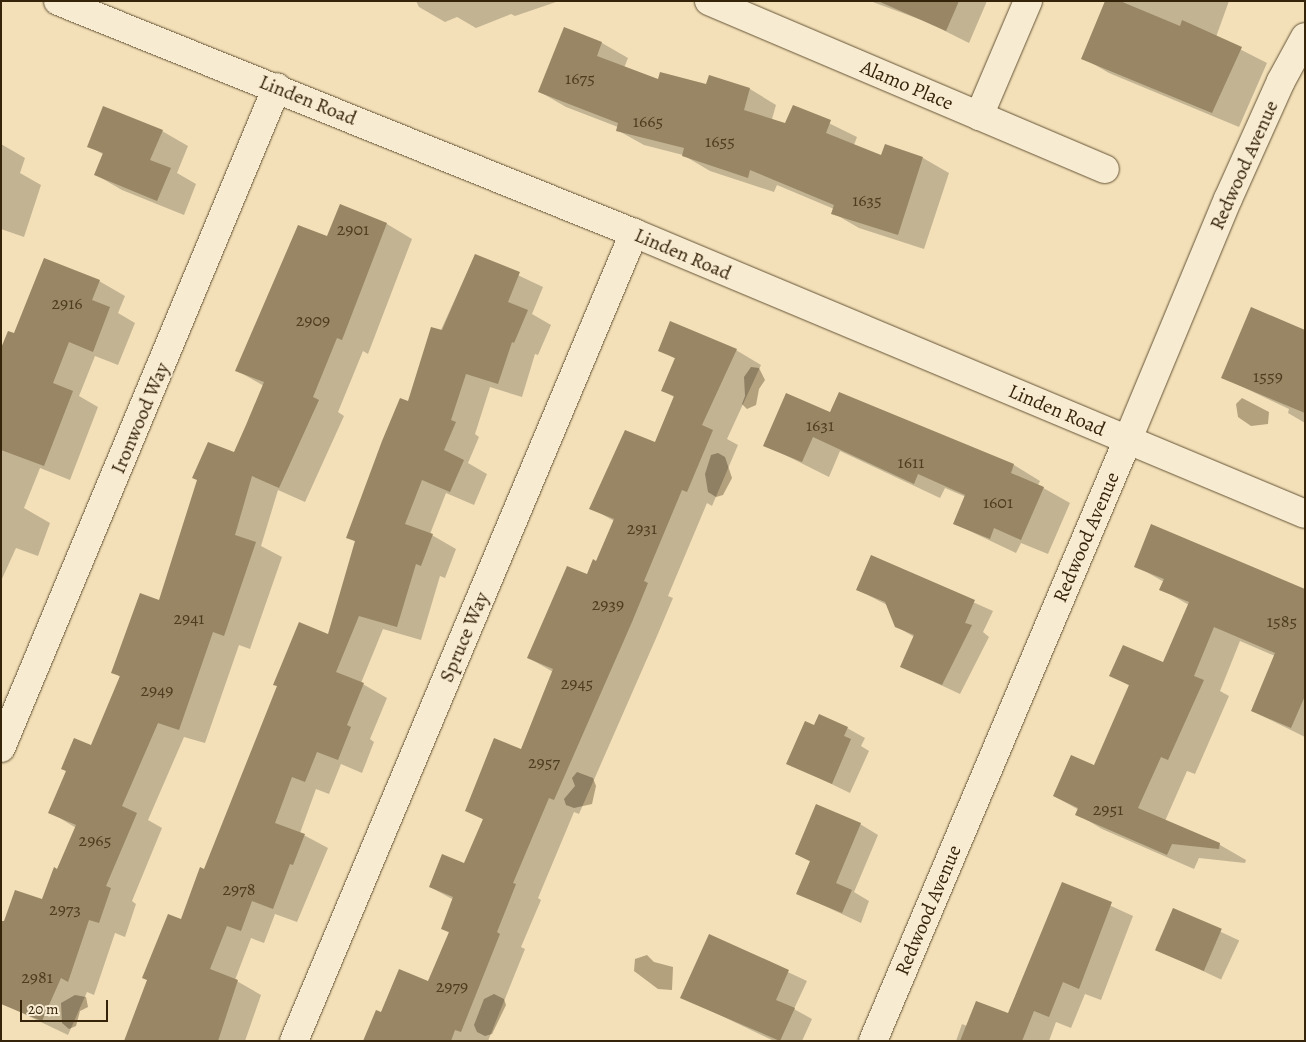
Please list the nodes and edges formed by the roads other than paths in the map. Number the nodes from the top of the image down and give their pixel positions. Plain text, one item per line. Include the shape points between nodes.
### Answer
1 (58, 1) edge
2 (709, 1) edge
3 (1028, 1) edge
4 (1305, 37) edge
5 (277, 87) junction
6 (979, 116) junction
7 (1105, 169) dead end
8 (634, 233) junction
9 (1128, 439) junction
10 (1305, 514) edge
11 (1, 748) edge
12 (294, 1041) edge
13 (872, 1041) edge

1 - 5 street, Linden Road
2 - 6 street, Alamo Place
3 - 6 street
4 - 9 street, Redwood Avenue via 1228,199
5 - 8 street, Linden Road
5 - 11 street, Ironwood Way
6 - 7 street, Alamo Place
8 - 9 street, Linden Road
8 - 12 street, Spruce Way
9 - 10 street, Linden Road
9 - 13 street, Redwood Avenue

